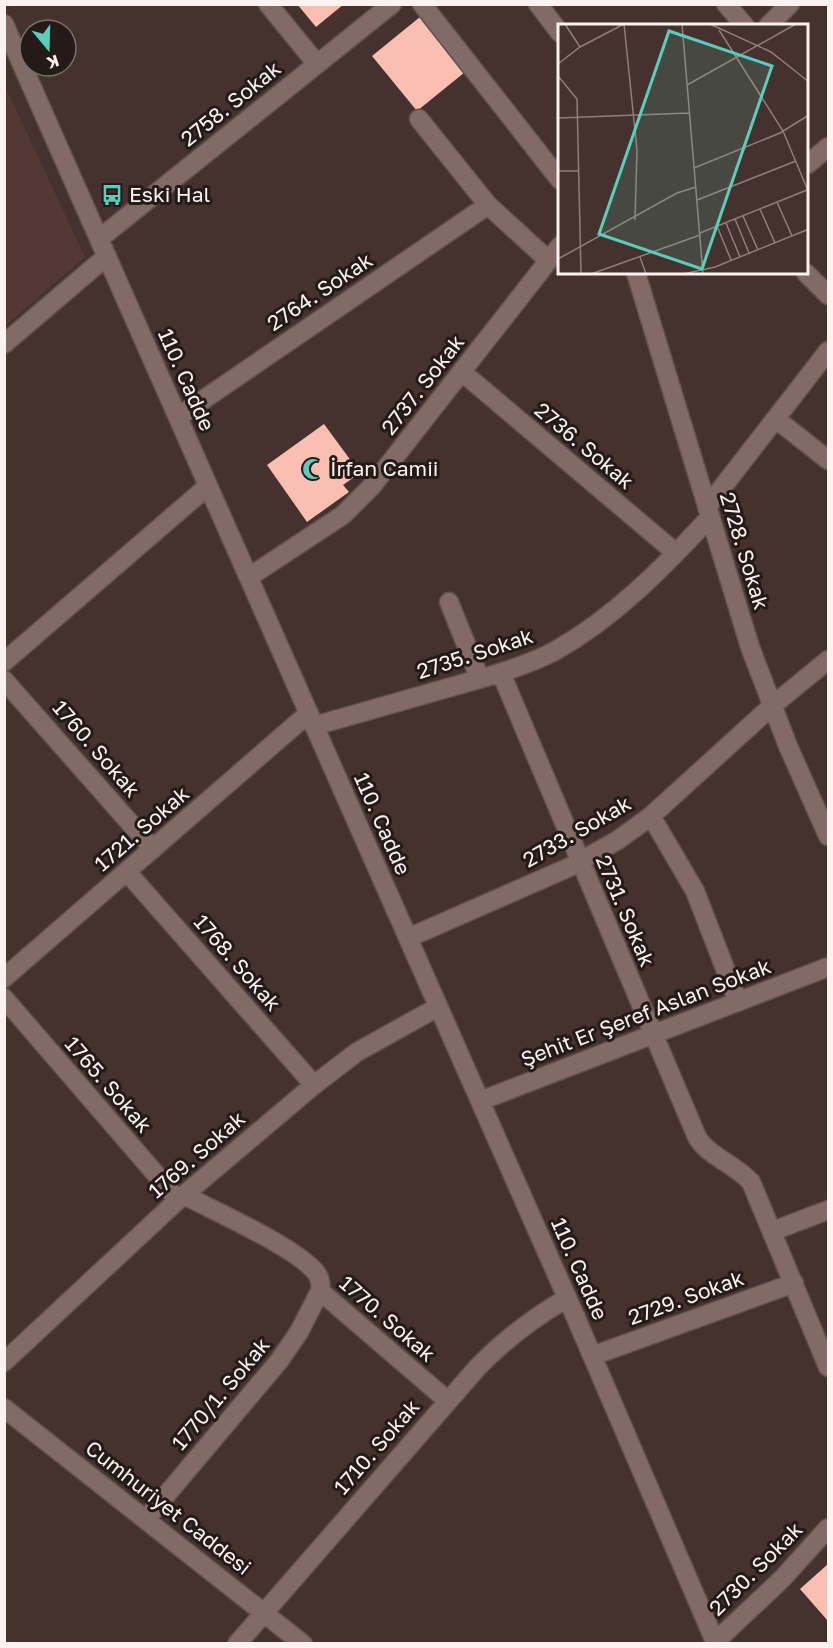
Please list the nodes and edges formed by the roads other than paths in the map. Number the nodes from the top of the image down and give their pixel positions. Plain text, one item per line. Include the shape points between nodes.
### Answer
1 (268, 4) edge
2 (392, 4) edge
3 (422, 4) edge
4 (538, 4) edge
5 (726, 4) edge
6 (790, 4) edge
7 (4, 24) edge
8 (743, 24) edge
9 (770, 24) edge
10 (558, 30) edge
11 (317, 64) junction
12 (419, 119) dead end
13 (828, 147) edge
14 (809, 162) edge
15 (558, 177) edge
16 (488, 205) junction
17 (99, 239) junction
18 (554, 253) edge
19 (107, 256) junction
20 (636, 274) edge
21 (807, 274) edge
22 (828, 295) edge
23 (4, 344) edge
24 (828, 351) edge
25 (462, 372) junction
26 (178, 417) junction
27 (776, 418) junction
28 (828, 460) edge
29 (208, 486) junction
30 (709, 512) junction
31 (676, 553) junction
32 (249, 577) junction
33 (449, 602) dead end
34 (828, 660) edge
35 (4, 662) edge
36 (501, 673) junction
37 (480, 679) junction
38 (4, 680) edge
39 (772, 706) junction
40 (311, 720) junction
41 (651, 816) junction
42 (828, 836) edge
43 (153, 849) junction
44 (580, 861) junction
45 (127, 872) junction
46 (408, 938) junction
47 (828, 967) edge
48 (4, 978) edge
49 (4, 998) edge
50 (738, 1002) junction
51 (438, 1007) junction
52 (652, 1034) junction
53 (314, 1084) junction
54 (480, 1101) junction
55 (181, 1198) junction
56 (828, 1210) edge
57 (773, 1231) junction
58 (794, 1283) junction
59 (320, 1291) junction
60 (567, 1298) junction
61 (592, 1356) junction
62 (4, 1362) edge
63 (828, 1367) edge
64 (448, 1401) junction
65 (4, 1408) edge
66 (146, 1519) junction
67 (828, 1528) edge
68 (264, 1611) junction
69 (716, 1643) edge
70 (237, 1644) edge
71 (303, 1644) edge

1 - 11 street
2 - 11 street, 2758. Sokak
3 - 15 street
4 - 10 street
5 - 8 street
6 - 9 street
7 - 17 street, 110. Cadde
11 - 17 street, 2758. Sokak
12 - 16 street
13 - 14 street
16 - 18 street
16 - 26 street, 2764. Sokak
17 - 19 street, 110. Cadde
18 - 25 street, 2737. Sokak
19 - 23 street
19 - 26 street, 110. Cadde
20 - 30 street, 2728. Sokak
21 - 22 street
24 - 27 street, 2735. Sokak
25 - 31 street, 2736. Sokak
25 - 32 street, 2737. Sokak via 358,501 327,527
26 - 29 street, 110. Cadde
27 - 28 street
27 - 30 street, 2735. Sokak
29 - 32 street, 110. Cadde
29 - 35 street
30 - 31 street, 2735. Sokak
30 - 39 street, 2728. Sokak
31 - 36 street, 2735. Sokak via 614,611 582,634 554,651
32 - 40 street, 110. Cadde
33 - 37 street
34 - 39 street, 2733. Sokak
36 - 37 street, 2735. Sokak
36 - 44 street, 2731. Sokak
37 - 40 street, 2735. Sokak
38 - 43 street, 1760. Sokak
39 - 41 street, 2733. Sokak
39 - 42 street, 2728. Sokak
40 - 43 street, 1721. Sokak
40 - 46 street, 110. Cadde
41 - 44 street, 2733. Sokak
41 - 50 street via 695,891
43 - 45 street, 1721. Sokak
44 - 46 street, 2733. Sokak
44 - 52 street, 2731. Sokak
45 - 48 street, 1721. Sokak
45 - 53 street, 1768. Sokak
46 - 51 street, 110. Cadde
47 - 50 street, Şehit Er Şeref Aslan Sokak
49 - 55 street, 1765. Sokak
50 - 52 street, Şehit Er Şeref Aslan Sokak
51 - 53 street, 1769. Sokak via 364,1048
51 - 54 street, 110. Cadde
52 - 54 street, Şehit Er Şeref Aslan Sokak
52 - 57 street, 2731. Sokak via 700,1142 751,1182
53 - 55 street, 1769. Sokak
54 - 60 street, 110. Cadde
55 - 59 street, 1770. Sokak via 303,1259 318,1276
55 - 62 street, 1769. Sokak
56 - 57 street
57 - 58 street, 2731. Sokak
58 - 61 street, 2729. Sokak
58 - 63 street, 2731. Sokak
59 - 64 street, 1770. Sokak
59 - 66 street, 1770/1. Sokak via 279,1361
60 - 61 street, 110. Cadde
60 - 64 street, 1710. Sokak via 498,1346
61 - 69 street, 110. Cadde
64 - 68 street, 1710. Sokak
65 - 66 street, Cumhuriyet Caddesi
66 - 68 street, Cumhuriyet Caddesi
67 - 69 street, 2730. Sokak
68 - 70 street, 1710. Sokak
68 - 71 street, Cumhuriyet Caddesi

